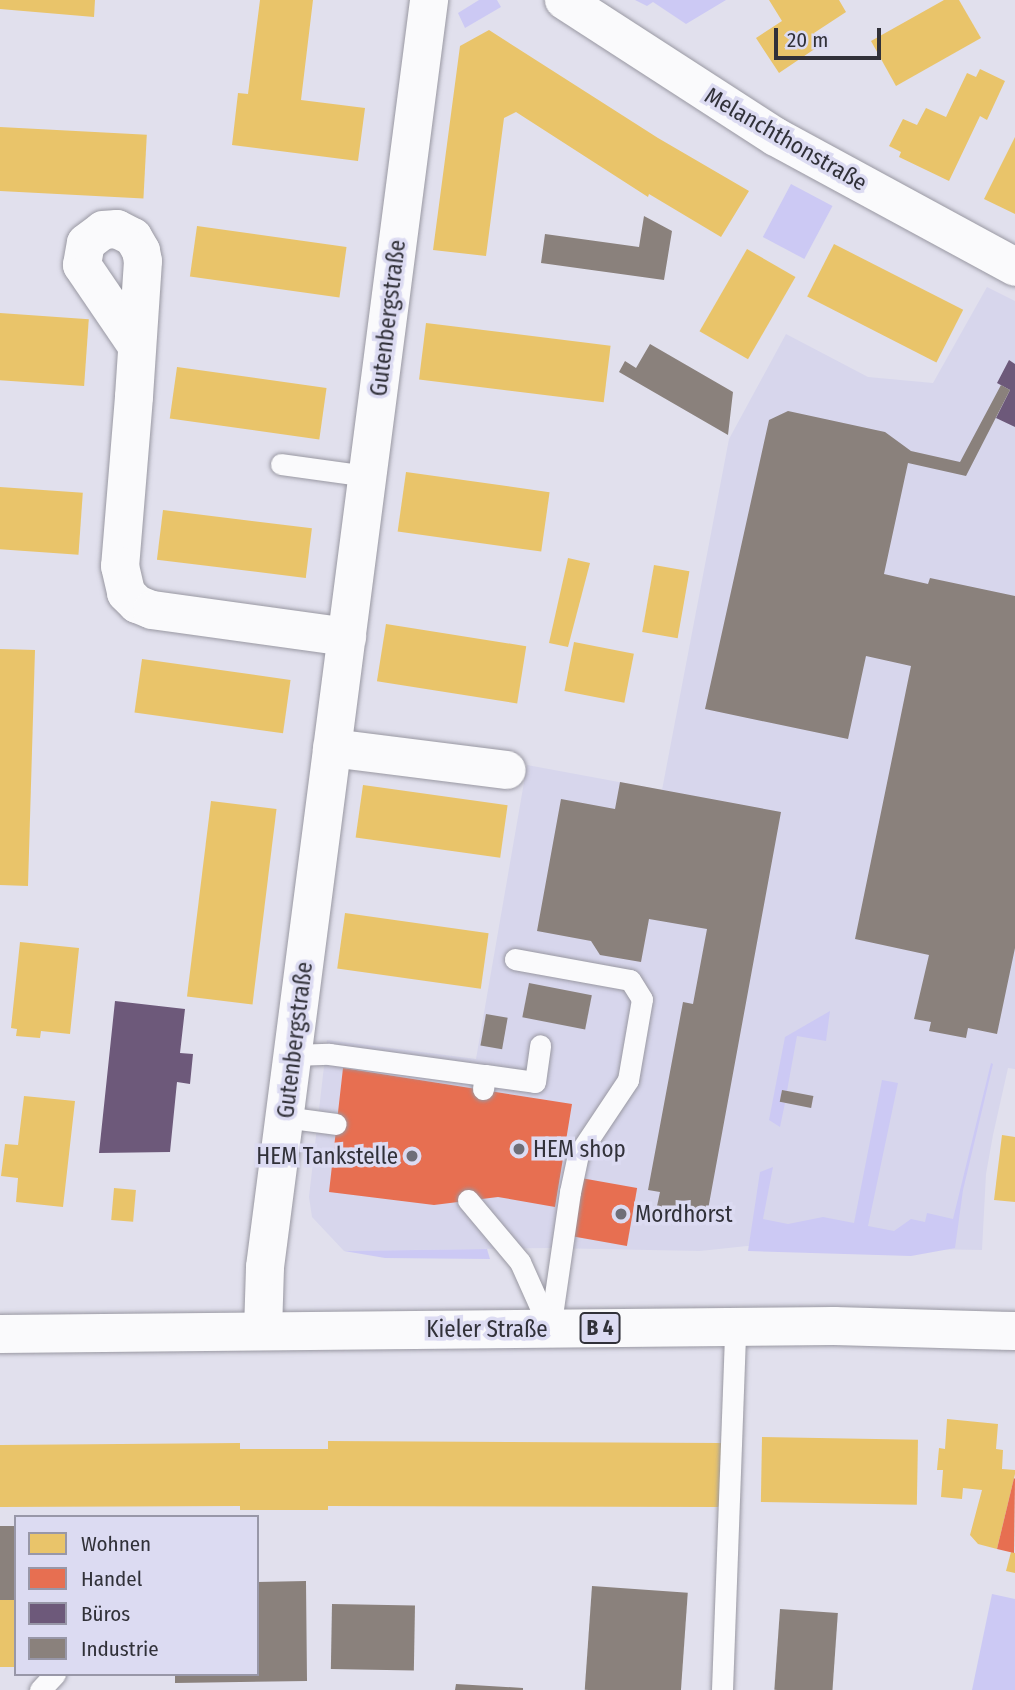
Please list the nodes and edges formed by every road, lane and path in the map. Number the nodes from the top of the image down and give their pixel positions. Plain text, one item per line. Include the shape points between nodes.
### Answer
1 (429, 0) edge
2 (564, 0) edge
3 (1015, 267) edge
4 (137, 346) dead end
5 (281, 464) dead end
6 (368, 477) junction
7 (347, 637) junction
8 (332, 748) junction
9 (507, 770) dead end
10 (515, 959) dead end
11 (540, 1045) dead end
12 (293, 1055) junction
13 (284, 1116) junction
14 (336, 1124) dead end
15 (468, 1200) dead end
16 (735, 1327) junction
17 (550, 1329) junction
18 (263, 1331) junction
19 (1015, 1331) edge
20 (0, 1334) edge
21 (53, 1676) edge
22 (40, 1690) edge
23 (722, 1690) edge

1 - 6 street, Gutenbergstraße
2 - 3 street, Melanchthonstraße via 776,137
4 - 7 street via 120,566 125,593 152,610
5 - 6 lane
6 - 7 street, Gutenbergstraße
7 - 8 street, Gutenbergstraße
8 - 9 street
8 - 12 street, Gutenbergstraße
10 - 17 lane via 630,980 642,999 628,1080 578,1156
11 - 12 lane via 535,1082 484,1082 329,1054
12 - 13 street, Gutenbergstraße
13 - 14 lane
13 - 18 street, Gutenbergstraße via 265,1267
15 - 17 lane via 520,1262
16 - 17 street, Kieler Straße / B 4
16 - 19 street, Kieler Straße / B 4
16 - 23 lane
17 - 18 street, Kieler Straße / B 4
18 - 20 street, Kieler Straße / B 4
21 - 22 lane

